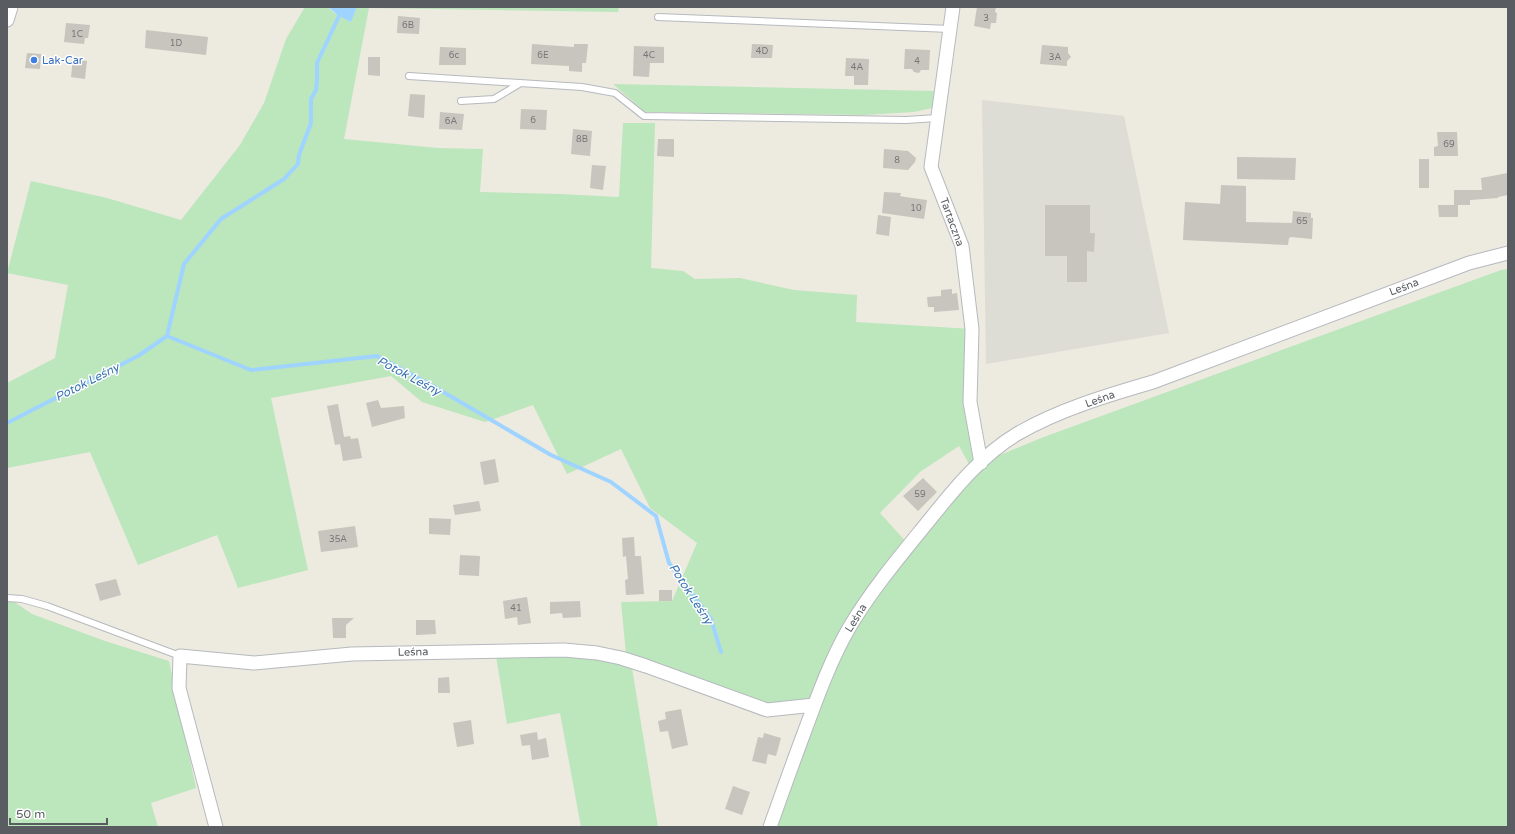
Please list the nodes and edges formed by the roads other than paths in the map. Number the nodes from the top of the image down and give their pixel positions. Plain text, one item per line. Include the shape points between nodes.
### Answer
1 (11, 7) edge
2 (953, 7) edge
3 (658, 17) dead end
4 (7, 20) edge
5 (950, 29) junction
6 (409, 76) dead end
7 (519, 84) junction
8 (461, 101) dead end
9 (937, 118) junction
10 (1508, 253) edge
11 (981, 463) junction
12 (7, 598) edge
13 (180, 656) junction
14 (814, 705) junction
15 (216, 827) edge
16 (770, 827) edge

1 - 4 street
2 - 5 street, Tartaczna
3 - 5 lane
5 - 9 street, Tartaczna
6 - 7 lane
7 - 8 lane via 494,99
7 - 9 lane via 582,87 615,93 644,116 906,120
9 - 11 street, Tartaczna via 931,167 962,246 972,329 970,402
10 - 11 street, Leśna via 1469,263 1066,412 1017,434
11 - 14 street, Leśna via 944,502 864,604 836,652
12 - 13 lane via 47,606
13 - 14 street, Leśna via 254,663 352,654 564,650 621,658 767,710
13 - 15 street via 179,688
14 - 16 street, Leśna

